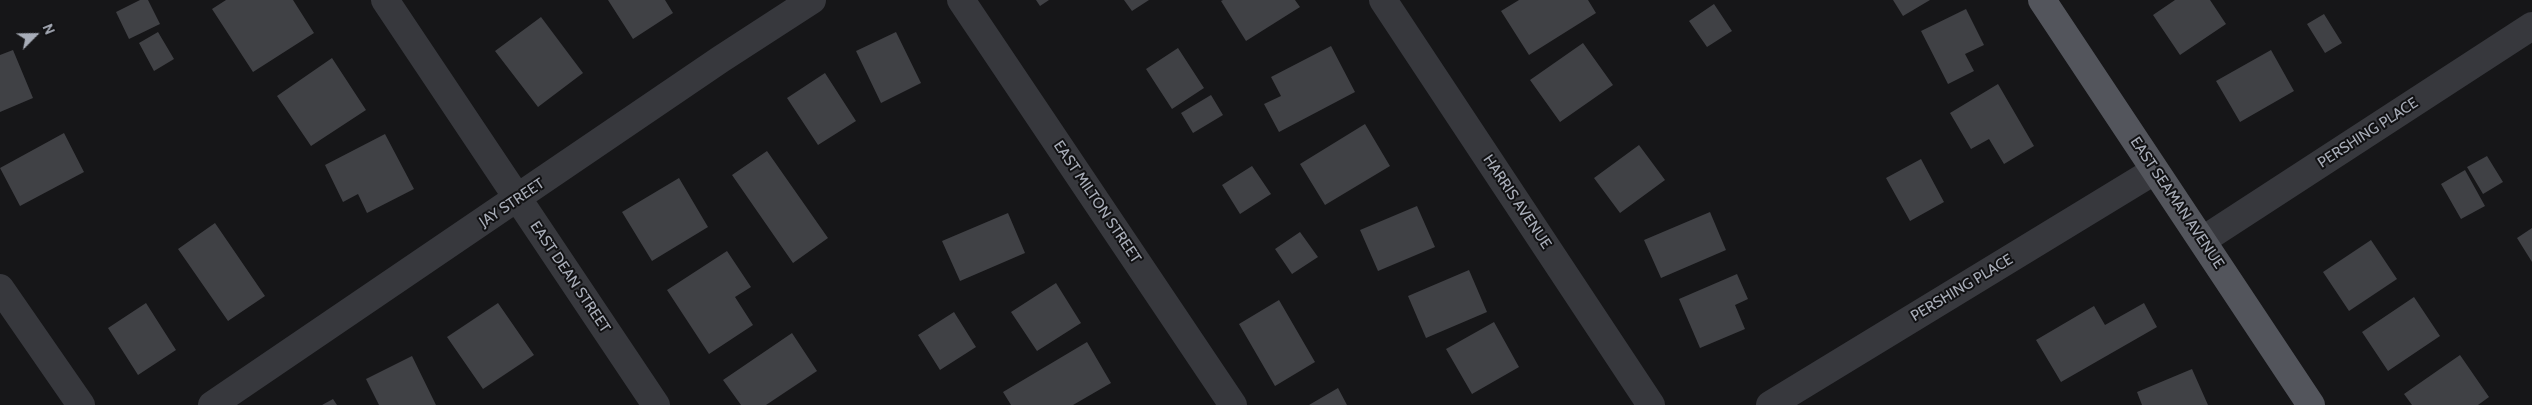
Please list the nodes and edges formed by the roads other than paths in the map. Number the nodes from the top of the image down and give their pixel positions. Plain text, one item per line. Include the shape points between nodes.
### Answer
1 (385, 0) edge
2 (812, 0) edge
3 (961, 0) edge
4 (1383, 0) edge
5 (2042, 0) edge
6 (2532, 26) edge
7 (2154, 170) junction
8 (518, 199) junction
9 (2203, 240) junction
10 (0, 288) edge
11 (81, 405) edge
12 (212, 405) edge
13 (656, 405) edge
14 (1233, 405) edge
15 (1651, 405) edge
16 (1770, 405) edge
17 (2312, 405) edge

1 - 8 street, EAST DEAN STREET
2 - 8 street, JAY STREET via 720,59
3 - 14 street, EAST MILTON STREET
4 - 15 street, HARRIS AVENUE
5 - 7 main road, EAST SEAMAN AVENUE
6 - 9 street, PERSHING PLACE
7 - 9 main road, EAST SEAMAN AVENUE
7 - 16 street, PERSHING PLACE
8 - 12 street, JAY STREET
8 - 13 street, EAST DEAN STREET
9 - 17 main road, EAST SEAMAN AVENUE
10 - 11 street

